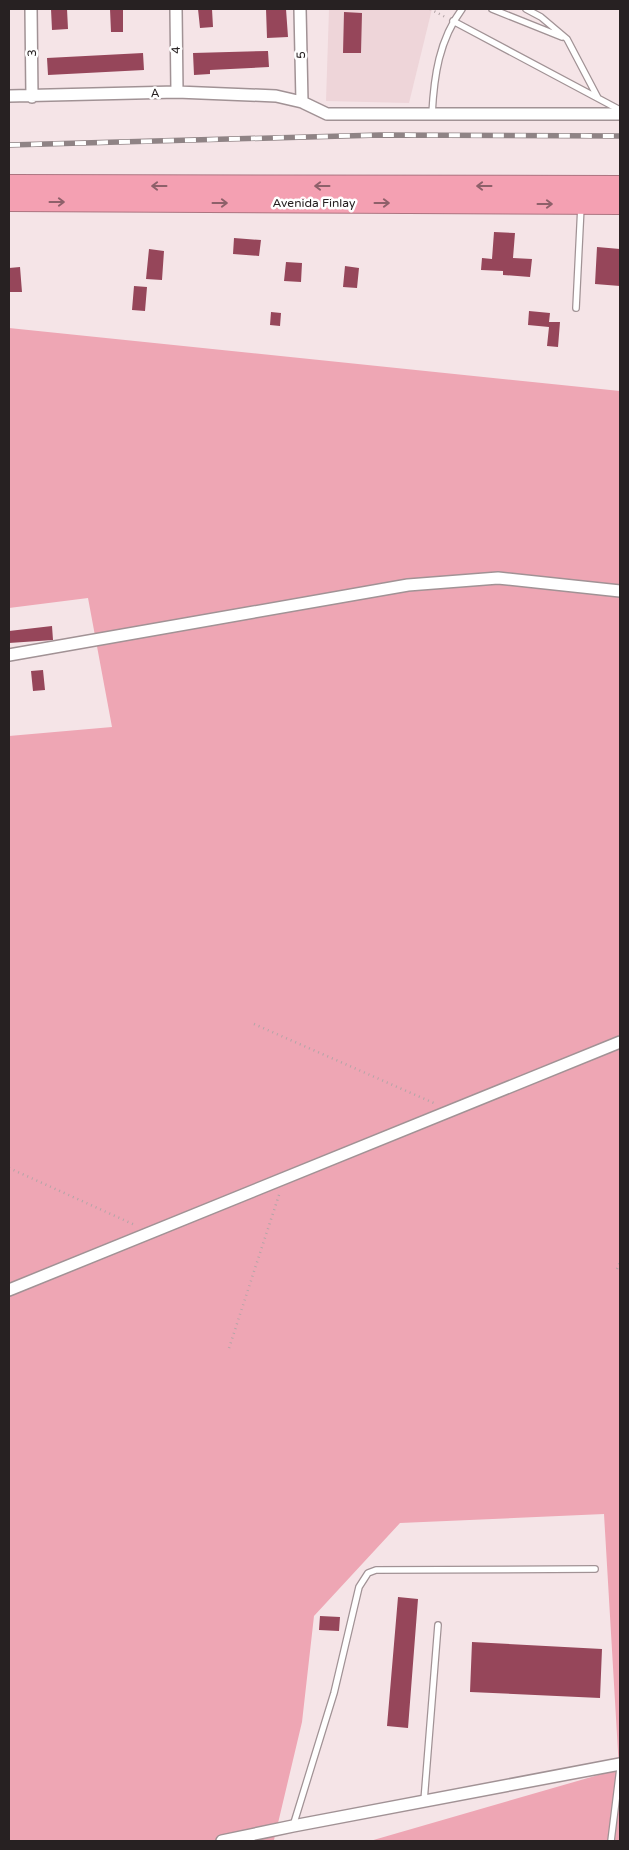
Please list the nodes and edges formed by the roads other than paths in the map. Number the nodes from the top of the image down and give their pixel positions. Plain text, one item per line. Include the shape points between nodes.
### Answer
1 (31, 9) edge
2 (176, 9) edge
3 (300, 9) edge
4 (462, 9) edge
5 (492, 9) edge
6 (526, 9) edge
7 (453, 21) junction
8 (567, 39) junction
9 (177, 92) junction
10 (9, 96) edge
11 (32, 96) junction
12 (598, 98) junction
13 (302, 102) junction
14 (620, 110) edge
15 (432, 114) junction
16 (620, 114) edge
17 (9, 185) edge
18 (620, 186) edge
19 (581, 196) junction
20 (9, 201) edge
21 (620, 204) edge
22 (576, 308) dead end
23 (620, 592) edge
24 (9, 655) edge
25 (620, 1042) edge
26 (9, 1290) edge
27 (595, 1569) dead end
28 (438, 1625) dead end
29 (620, 1766) edge
30 (424, 1801) junction
31 (293, 1826) junction
32 (249, 1838) edge
33 (222, 1841) edge
34 (610, 1841) edge

1 - 11 street, 3
2 - 9 street, 4
3 - 13 street, 5
4 - 7 lane
5 - 8 lane
6 - 8 lane
7 - 12 lane
7 - 15 lane via 436,64
8 - 12 lane
9 - 11 street, A
9 - 13 street, A via 276,96
10 - 11 street, A
12 - 14 lane
13 - 15 street, A via 327,114
15 - 16 street, A
19 -> 17 highway, Avenida Finlay
18 - 19 highway, Avenida Finlay
20 -> 19 highway, Avenida Finlay
19 - 21 highway, Avenida Finlay
19 - 22 lane
23 - 24 street via 498,578 408,585
25 - 26 street
27 - 31 lane via 376,1570 368,1573 359,1587 334,1693
28 - 30 lane
29 - 30 street
29 - 34 lane
30 - 31 street
31 - 32 street
32 - 33 street

